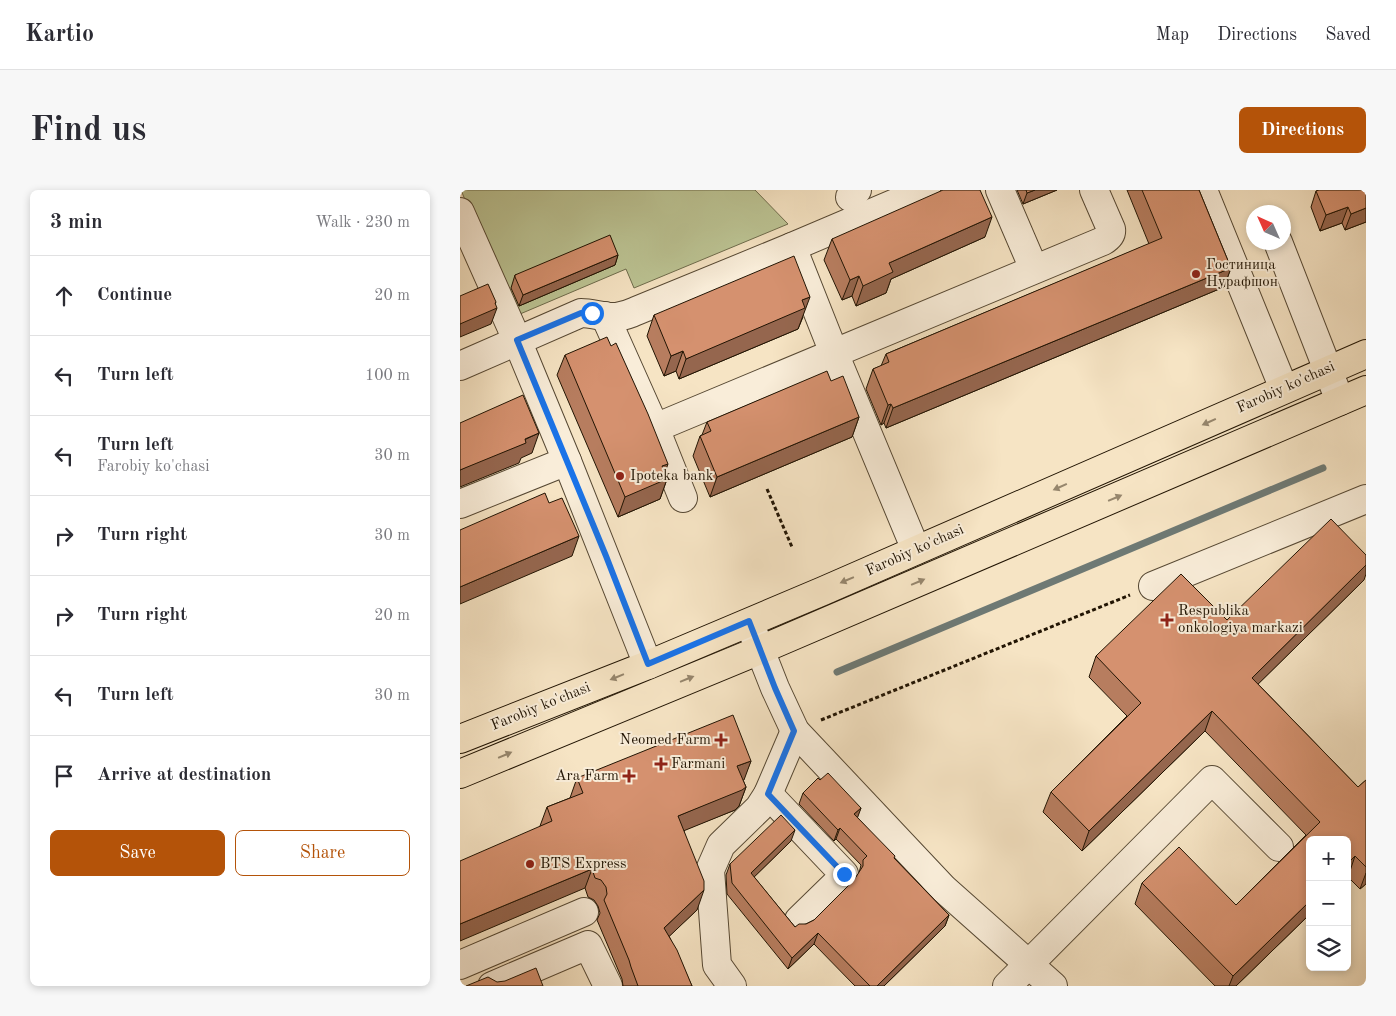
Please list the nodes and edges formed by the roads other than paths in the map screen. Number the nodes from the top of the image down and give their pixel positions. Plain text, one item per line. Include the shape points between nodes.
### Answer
1 (926, 190) edge
2 (1000, 190) edge
3 (1094, 190) edge
4 (1203, 190) edge
5 (460, 212) edge
6 (792, 247) junction
7 (1281, 250) edge
8 (1034, 269) junction
9 (604, 316) junction
10 (517, 340) junction
11 (834, 352) junction
12 (1366, 354) edge
13 (460, 366) edge
14 (1328, 370) junction
15 (1284, 389) junction
16 (1366, 390) edge
17 (1340, 401) junction
18 (655, 428) junction
19 (567, 461) junction
20 (684, 498) dead end
21 (1366, 499) edge
22 (460, 504) edge
23 (916, 550) junction
24 (1153, 586) road end
25 (749, 621) junction
26 (760, 650) junction
27 (648, 664) junction
28 (794, 731) junction
29 (460, 739) edge
30 (460, 774) edge
31 (768, 794) junction
32 (1279, 848) dead end
33 (584, 912) dead end
34 (798, 920) dead end
35 (1029, 964) junction
36 (460, 965) edge
37 (492, 986) edge
38 (608, 986) edge
39 (732, 986) edge
40 (1006, 986) edge
41 (1053, 986) edge

1 - 6 lane
2 - 8 lane
3 - 8 lane via 1111,228 1108,237
4 - 15 lane
5 - 10 lane
6 - 9 lane via 626,315
6 - 11 lane
7 - 14 lane
8 - 11 lane
9 - 10 lane via 581,313
9 - 18 lane
10 - 13 lane
10 - 19 lane
11 - 18 lane
11 - 23 lane
12 - 14 main road, Farobiy ko'chasi
14 - 15 main road, Farobiy ko'chasi
14 - 17 lane
15 -> 23 main road, Farobiy ko'chasi
16 - 17 main road, Farobiy ko'chasi
26 -> 17 main road, Farobiy ko'chasi
18 - 20 lane
19 - 22 lane
19 - 27 lane
21 - 24 lane
23 -> 25 main road, Farobiy ko'chasi
25 - 26 lane
25 - 27 main road, Farobiy ko'chasi
26 - 28 lane
30 -> 26 main road, Farobiy ko'chasi
27 -> 29 main road, Farobiy ko'chasi
28 - 31 lane
28 - 35 lane via 944,889
31 - 34 lane via 844,874
31 - 39 lane via 760,808 721,845 710,870 717,965
32 - 35 lane via 1212,780
33 - 36 lane
35 - 40 lane
35 - 41 lane
37 - 38 lane via 588,945

